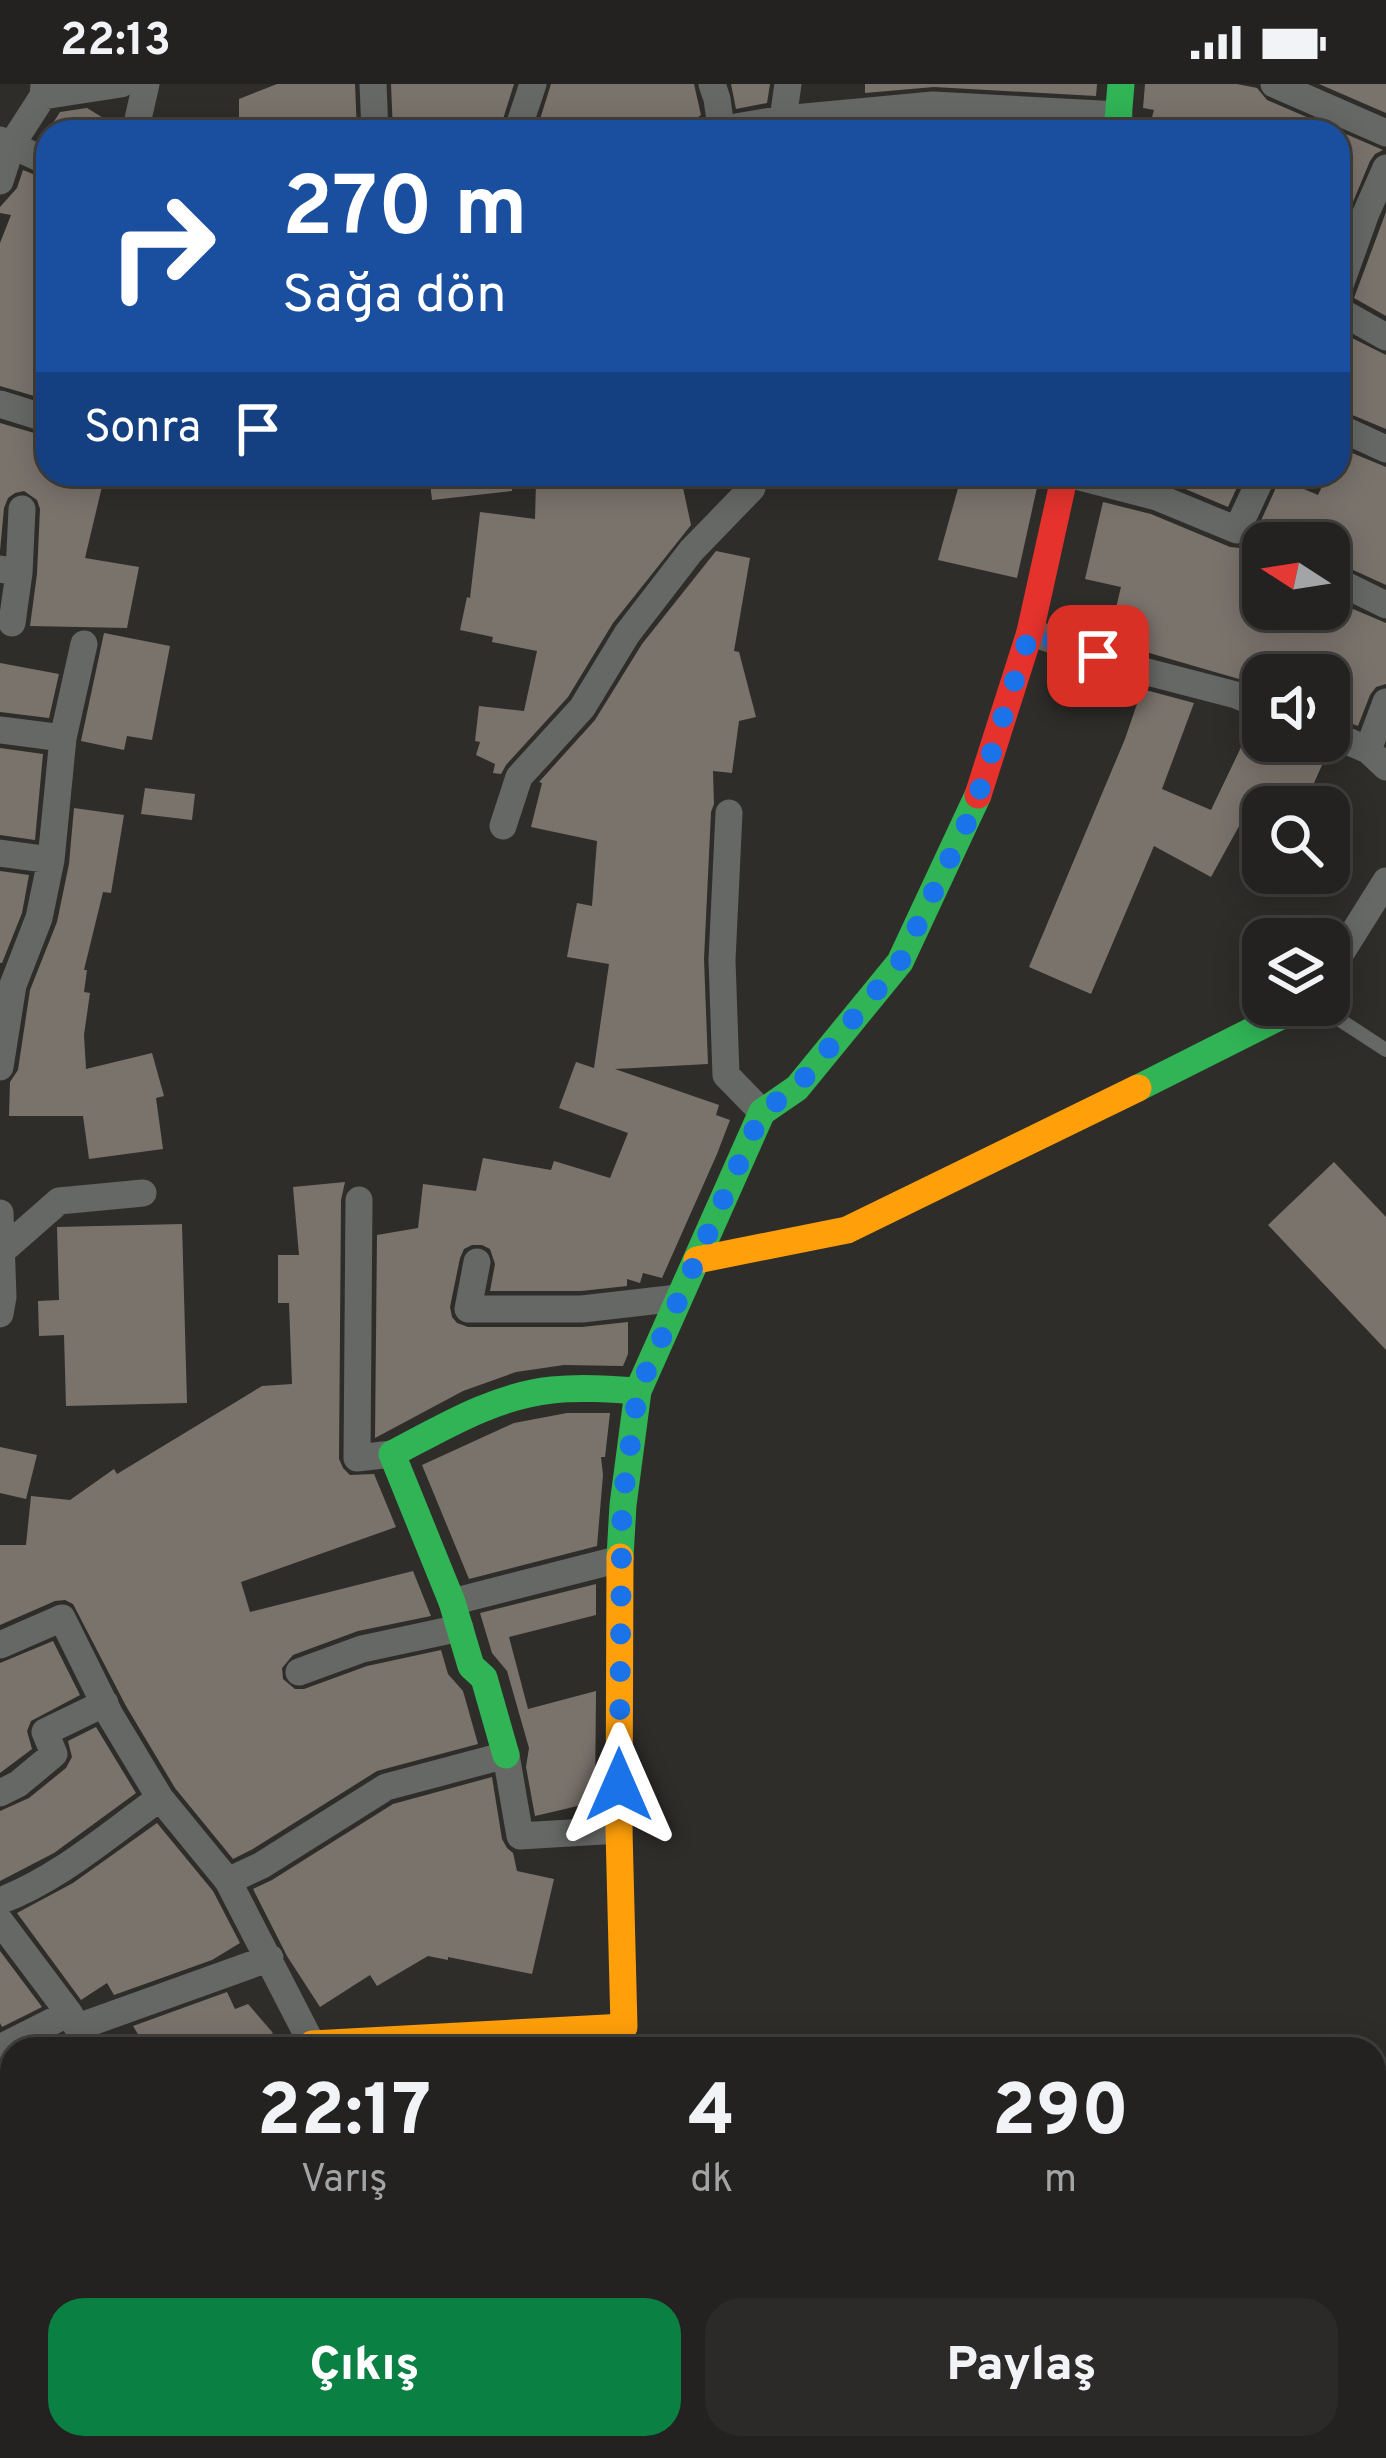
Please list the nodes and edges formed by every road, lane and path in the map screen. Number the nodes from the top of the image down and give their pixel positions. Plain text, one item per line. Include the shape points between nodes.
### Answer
1 (121, 84) edge
2 (146, 84) edge
3 (373, 84) edge
4 (533, 84) edge
5 (712, 84) edge
6 (788, 84) edge
7 (1121, 84) edge
8 (1274, 84) edge
9 (43, 90) edge
10 (932, 118) edge
11 (783, 119) junction
12 (138, 120) edge
13 (374, 120) edge
14 (521, 120) edge
15 (726, 120) edge
16 (778, 120) edge
17 (1006, 120) edge
18 (1118, 120) edge
19 (1386, 134) edge
20 (6, 142) edge
21 (36, 156) edge
22 (1386, 168) edge
23 (0, 181) edge
24 (1350, 258) edge
25 (1350, 317) edge
26 (1386, 337) edge
27 (0, 404) edge
28 (36, 415) edge
29 (1350, 432) edge
30 (1386, 449) edge
31 (752, 486) edge
32 (1063, 486) edge
33 (1113, 486) edge
34 (1257, 486) edge
35 (22, 509) dead end
36 (1237, 530) junction
37 (1242, 533) edge
38 (10, 571) edge
39 (1350, 587) edge
40 (1386, 605) edge
41 (12, 623) dead end
42 (1030, 632) junction
43 (84, 644) dead end
44 (1242, 698) edge
45 (1386, 702) edge
46 (0, 730) edge
47 (63, 738) junction
48 (1350, 744) edge
49 (1377, 758) edge
50 (729, 813) dead end
51 (503, 826) dead end
52 (0, 853) edge
53 (51, 860) junction
54 (1386, 881) edge
55 (1350, 938) edge
56 (6, 984) edge
57 (1261, 1026) edge
58 (1350, 1026) edge
59 (1386, 1049) edge
60 (0, 1067) edge
61 (762, 1112) junction
62 (143, 1193) dead end
63 (359, 1200) dead end
64 (0, 1213) edge
65 (2, 1251) edge
66 (697, 1260) junction
67 (477, 1262) dead end
68 (678, 1298) junction
69 (1, 1303) edge
70 (638, 1391) junction
71 (392, 1454) junction
72 (620, 1559) junction
73 (456, 1615) junction
74 (0, 1645) edge
75 (299, 1672) dead end
76 (105, 1703) junction
77 (506, 1755) junction
78 (0, 1793) edge
79 (160, 1798) junction
80 (619, 1830) junction
81 (228, 1881) junction
82 (0, 1901) edge
83 (0, 1921) edge
84 (270, 1958) junction
85 (79, 2030) edge
86 (48, 2037) edge
87 (308, 2037) edge
88 (631, 2037) edge

1 - 9 street
2 - 12 street
3 - 13 street
4 - 14 street
5 - 15 street
6 - 11 street
7 - 18 street
8 - 19 street
9 - 20 street
10 - 11 street
10 - 17 street
11 - 16 street
20 - 21 street
20 - 23 street
22 - 24 street
25 - 26 street
27 - 28 street
29 - 30 street
31 - 51 street via 691,551 583,708 519,777
32 - 42 street
33 - 36 street
34 - 36 street
35 - 38 street
36 - 37 street
38 - 41 street
39 - 40 street
42 - 44 street
42 - 61 street via 974,808 900,962 796,1088
43 - 47 street
45 - 49 street
46 - 47 street
47 - 53 street
48 - 49 street
50 - 61 street via 726,1075
52 - 53 street
53 - 56 street via 39,918
54 - 55 street
56 - 60 street
57 - 66 street via 847,1230
58 - 59 lane
61 - 66 street
62 - 65 street via 59,1201
63 - 71 street via 357,1458
64 - 65 street
65 - 69 street
66 - 68 street
67 - 68 street via 468,1309
68 - 70 street
70 - 71 street via 522,1395
70 - 72 street
71 - 73 street
72 - 73 street
72 - 80 street
73 - 75 street
73 - 77 street
74 - 76 street via 62,1618
76 - 78 street via 45,1732 55,1754
76 - 79 street
77 - 80 street via 520,1836
77 - 81 street via 386,1787
79 - 81 street
79 - 82 street via 58,1873
80 - 88 street
81 - 84 street
83 - 85 street
84 - 85 street
84 - 87 street
85 - 86 street

